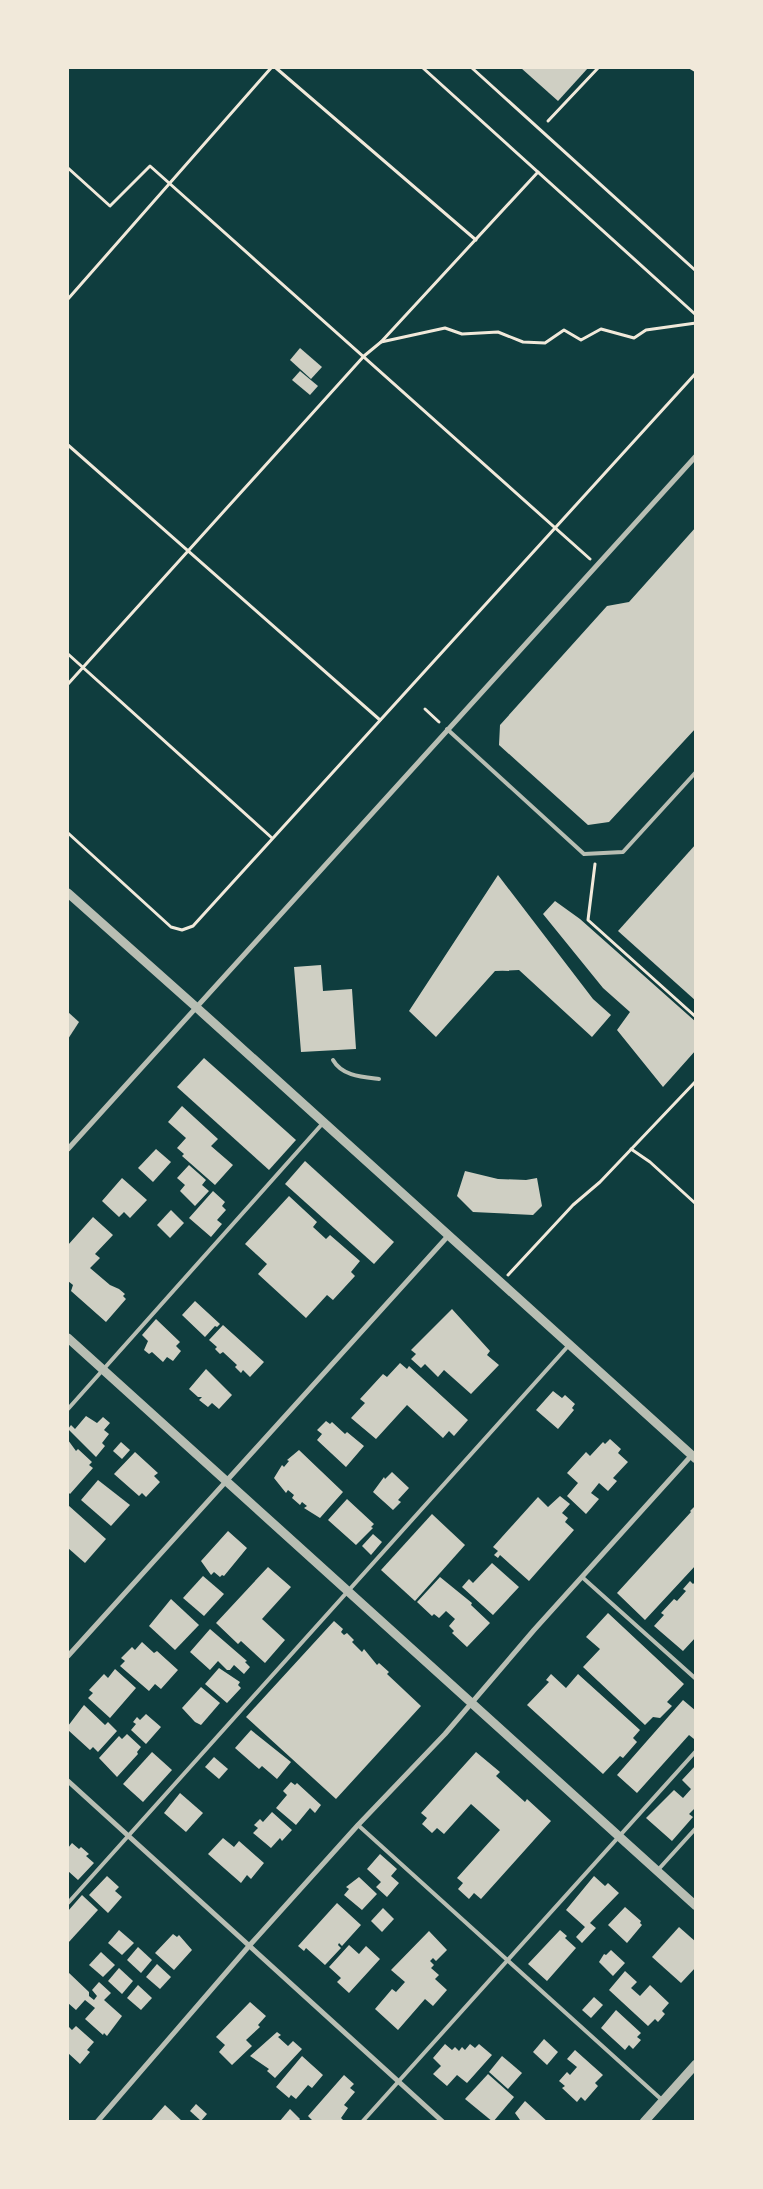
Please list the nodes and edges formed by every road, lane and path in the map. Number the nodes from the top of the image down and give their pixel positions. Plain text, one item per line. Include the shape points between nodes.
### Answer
1 (271, 68) edge
2 (276, 68) edge
3 (422, 68) edge
4 (472, 68) edge
5 (598, 68) edge
6 (691, 68) edge
7 (696, 71) edge
8 (548, 121) dead end
9 (68, 168) edge
10 (538, 172) junction
11 (172, 183) junction
12 (476, 240) junction
13 (696, 271) edge
14 (68, 299) edge
15 (696, 315) edge
16 (696, 323) edge
17 (381, 342) junction
18 (364, 356) junction
19 (696, 373) edge
20 (68, 445) edge
21 (696, 456) edge
22 (555, 527) junction
23 (188, 553) junction
24 (597, 565) junction
25 (68, 654) edge
26 (83, 667) junction
27 (68, 684) edge
28 (425, 709) dead end
29 (380, 720) junction
30 (447, 730) junction
31 (696, 772) edge
32 (68, 833) edge
33 (272, 838) junction
34 (596, 854) junction
35 (68, 893) edge
36 (196, 1007) junction
37 (696, 1017) edge
38 (332, 1060) dead end
39 (379, 1079) dead end
40 (696, 1081) edge
41 (323, 1123) junction
42 (68, 1149) edge
43 (631, 1149) junction
44 (696, 1204) edge
45 (448, 1236) junction
46 (517, 1266) dead end
47 (68, 1338) edge
48 (569, 1345) junction
49 (103, 1370) junction
50 (68, 1409) edge
51 (693, 1458) edge
52 (225, 1481) junction
53 (582, 1576) junction
54 (349, 1592) junction
55 (68, 1656) edge
56 (696, 1679) edge
57 (473, 1702) junction
58 (696, 1751) edge
59 (68, 1781) edge
60 (358, 1825) junction
61 (696, 1828) edge
62 (128, 1836) junction
63 (619, 1837) junction
64 (657, 1871) junction
65 (68, 1903) edge
66 (696, 1906) edge
67 (249, 1946) junction
68 (508, 1961) junction
69 (696, 2064) edge
70 (398, 2081) junction
71 (663, 2101) junction
72 (97, 2122) edge
73 (362, 2122) edge
74 (443, 2122) edge
75 (644, 2122) edge

1 - 11 path
2 - 12 path
3 - 10 path
4 - 13 path
5 - 8 path
6 - 7 path
9 - 11 path via 110,206 150,166
10 - 12 path
10 - 15 path
11 - 14 path
11 - 18 path
12 - 17 path
16 - 17 path via 646,330 634,338 601,329 581,340 564,330 545,343 523,342 498,332 462,334 445,328
17 - 18 path
18 - 22 path
18 - 23 path
19 - 22 path
20 - 23 path
21 - 24 street
22 - 24 path
22 - 29 path
23 - 26 path
23 - 29 path
24 - 30 street
25 - 26 path
26 - 27 path
26 - 33 path
28 - 30 path
29 - 33 path
30 - 34 lane via 584,854
30 - 36 street
31 - 34 lane via 623,852
32 - 33 path via 171,927 182,930 192,926
34 - 37 path via 588,920
35 - 36 street
36 - 41 street
36 - 42 street
38 - 39 lane via 345,1072
40 - 43 path
41 - 45 street
41 - 49 lane
43 - 44 path
43 - 46 path
45 - 48 street
45 - 52 street
47 - 49 street
48 - 51 street
48 - 54 lane
49 - 50 lane
49 - 52 street
51 - 53 street
52 - 54 street
52 - 55 street
53 - 56 lane
53 - 57 street
54 - 57 street
54 - 62 lane
57 - 60 street
57 - 63 street
58 - 63 lane
59 - 62 street
60 - 67 street
60 - 68 lane
61 - 64 lane
62 - 65 lane
62 - 67 street
63 - 64 street
63 - 68 lane
64 - 66 street
67 - 70 street
67 - 72 street
68 - 70 lane
68 - 71 lane
69 - 71 street
70 - 73 lane
70 - 74 street
71 - 75 street

